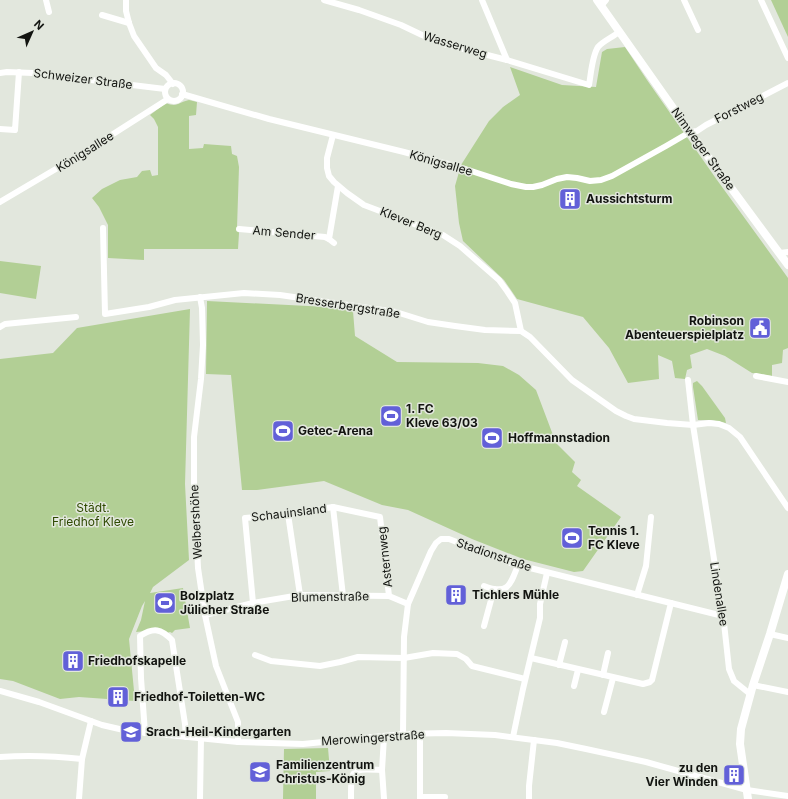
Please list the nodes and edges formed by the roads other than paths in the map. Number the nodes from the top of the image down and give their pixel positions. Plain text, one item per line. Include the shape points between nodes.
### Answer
1 (46, 0) edge
2 (126, 0) edge
3 (324, 0) edge
4 (482, 0) edge
5 (684, 0) edge
6 (761, 0) edge
7 (601, 2) edge
8 (49, 12) dead end
9 (102, 15) dead end
10 (129, 23) junction
11 (698, 30) dead end
12 (619, 32) junction
13 (788, 58) edge
14 (508, 60) junction
15 (19, 72) junction
16 (0, 73) edge
17 (788, 83) edge
18 (173, 84) junction
19 (166, 89) junction
20 (182, 94) junction
21 (168, 99) junction
22 (0, 129) edge
23 (690, 132) junction
24 (333, 135) junction
25 (338, 186) junction
26 (0, 202) edge
27 (103, 228) dead end
28 (239, 230) dead end
29 (784, 253) edge
30 (788, 265) edge
31 (200, 297) junction
32 (76, 317) dead end
33 (0, 327) edge
34 (521, 331) junction
35 (756, 376) dead end
36 (688, 380) dead end
37 (788, 382) edge
38 (693, 425) junction
39 (333, 508) junction
40 (788, 508) edge
41 (288, 514) junction
42 (380, 517) joint
43 (651, 517) dead end
44 (518, 565) junction
45 (547, 573) junction
46 (788, 574) edge
47 (484, 586) dead end
48 (494, 589) junction
49 (300, 595) junction
50 (637, 595) junction
51 (343, 596) junction
52 (389, 596) junction
53 (253, 603) junction
54 (671, 603) junction
55 (408, 604) junction
56 (205, 614) junction
57 (722, 616) junction
58 (484, 626) dead end
59 (770, 634) junction
60 (788, 638) edge
61 (565, 642) dead end
62 (608, 653) dead end
63 (255, 656) dead end
64 (404, 658) junction
65 (531, 658) junction
66 (559, 665) junction
67 (578, 670) junction
68 (603, 675) junction
69 (613, 678) junction
70 (525, 679) junction
71 (753, 685) junction
72 (574, 686) dead end
73 (0, 691) edge
74 (788, 692) edge
75 (750, 694) junction
76 (604, 712) dead end
77 (91, 721) junction
78 (145, 733) junction
79 (403, 734) junction
80 (420, 734) junction
81 (186, 737) junction
82 (384, 737) junction
83 (513, 737) junction
84 (201, 738) junction
85 (534, 740) junction
86 (238, 742) junction
87 (0, 757) edge
88 (82, 759) junction
89 (382, 770) junction
90 (747, 790) junction
91 (788, 796) edge
92 (420, 798) edge
93 (445, 798) dead end
94 (79, 799) edge
95 (200, 799) edge
96 (351, 799) edge
97 (384, 799) edge
98 (529, 799) edge
99 (748, 799) edge

1 - 8 street
2 - 10 street
3 - 14 street, Wasserweg via 359,10 444,44
4 - 14 street
5 - 11 street
6 - 13 street
7 - 12 main road, Nimweger Straße
9 - 10 street
10 - 18 street via 134,36 156,68
12 - 14 street, Wasserweg via 599,46 594,55 589,85
12 - 23 main road, Nimweger Straße
15 - 16 street, Schweizer Straße
15 - 19 street, Schweizer Straße
15 - 22 street via 15,130
17 - 23 street, Forstweg via 697,131
18 - 19 street
18 - 20 street via 182,89
19 - 21 street via 165,96
20 - 21 street, Königsallee via 178,100
20 - 24 street, Königsallee
21 - 26 street, Königsallee
23 - 24 street, Königsallee via 601,180 567,177 533,187 517,185
23 - 29 main road, Nimweger Straße
24 - 25 street, Klever Berg via 327,168 329,176
25 - 28 street, Am Sender via 331,241 325,237
25 - 34 street, Klever Berg via 364,205 444,235 460,246 499,280 507,291 515,303
27 - 31 street, Bresserbergstraße via 105,314
29 - 30 main road, Nimweger Straße
31 - 34 street, Bresserbergstraße via 244,293 280,295 396,312 428,322 485,330
31 - 56 street, Welbershöhe via 204,345 194,437 194,483 198,568
32 - 33 street via 5,324
34 - 38 street via 572,380 616,411 638,420
35 - 37 street
36 - 38 street, Lindenallee
38 - 40 street via 719,424 740,437
38 - 57 street, Lindenallee
39 - 41 street, Schauinsland
39 - 42 street, Schauinsland
39 - 51 street
41 - 49 street
41 - 53 street, Schauinsland via 244,518
42 - 52 street, Asternweg
43 - 50 street via 646,566
44 - 45 street, Stadionstraße
44 - 48 street via 512,582 502,589
44 - 55 street, Stadionstraße via 449,539 441,539 431,551
45 - 50 street, Stadionstraße
45 - 65 street
46 - 59 main road
47 - 48 street
48 - 58 street
49 - 51 street, Blumenstraße
49 - 53 street, Blumenstraße
50 - 54 street, Stadionstraße
51 - 52 street, Blumenstraße
52 - 55 street, Blumenstraße
53 - 56 street, Blumenstraße
54 - 57 street, Stadionstraße
54 - 69 street via 652,680 643,684
55 - 64 street, Stadionstraße
56 - 86 street, Welbershöhe via 216,666 238,722
57 - 75 street, Lindenallee via 729,669 734,681
59 - 60 street
59 - 71 main road
61 - 66 street
62 - 68 street
63 - 64 street via 271,661 320,666 358,657
64 - 70 street via 433,653 457,654 472,666
64 - 79 street, Stadionstraße
65 - 66 street
65 - 70 street
66 - 67 street
67 - 68 street
67 - 72 street
68 - 69 street
69 - 76 street
70 - 83 street
71 - 74 street
71 - 75 main road
73 - 77 street, Merowingerstraße
75 - 90 main road via 740,736
77 - 78 street, Merowingerstraße via 128,732
77 - 88 street
78 - 81 street, Merowingerstraße
78 - 81 street via 140,636 157,630 172,640
79 - 80 street, Merowingerstraße
79 - 82 street, Merowingerstraße
80 - 83 street, Merowingerstraße via 472,733
80 - 92 street
81 - 84 street, Merowingerstraße
82 - 86 street, Merowingerstraße via 303,744
82 - 89 street
83 - 85 street, Merowingerstraße
84 - 86 street, Merowingerstraße
84 - 95 street
85 - 90 street, Merowingerstraße via 646,762
85 - 98 street
87 - 88 street via 37,755
88 - 94 street
89 - 96 street via 360,770 353,773
89 - 97 street
90 - 91 street, Merowingerstraße
90 - 99 main road
92 - 93 street

